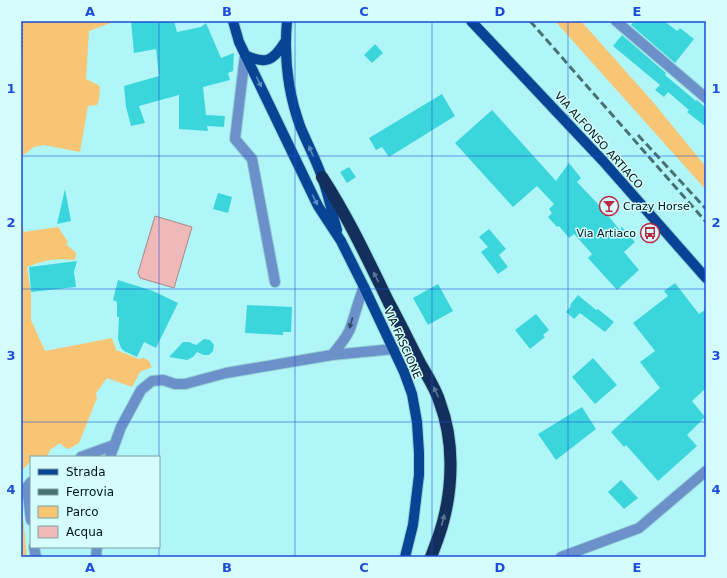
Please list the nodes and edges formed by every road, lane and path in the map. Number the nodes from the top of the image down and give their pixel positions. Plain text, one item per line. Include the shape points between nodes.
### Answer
1 (22, 21) edge
2 (232, 21) edge
3 (287, 21) edge
4 (472, 21) edge
5 (616, 21) edge
6 (285, 42) junction
7 (245, 55) junction
8 (21, 59) edge
9 (706, 98) edge
10 (322, 177) junction
11 (341, 241) junction
12 (706, 278) edge
13 (275, 282) dead end
14 (364, 287) junction
15 (394, 349) junction
16 (332, 355) junction
17 (114, 445) junction
18 (84, 456) edge
19 (110, 456) edge
20 (706, 471) edge
21 (30, 483) edge
22 (30, 512) edge
23 (405, 557) edge
24 (432, 557) edge
25 (561, 557) edge

1 - 8 path
2 - 7 main road, VIA FASCIONE
3 - 6 main road, VIA FASCIONE
4 - 12 main road, VIA ALFONSO ARTIACO via 597,155
5 - 9 street
6 - 7 main road via 277,54 266,60 260,61
10 -> 6 main road, VIA FASCIONE via 295,108
7 -> 11 main road, VIA FASCIONE via 318,206
7 - 13 street via 235,139 252,159
10 - 11 main road, VIA FASCIONE
24 -> 10 highway via 443,523 450,473 444,413 436,392
11 - 14 main road, VIA FASCIONE
14 - 15 main road, VIA FASCIONE
14 -> 16 street via 349,330
15 - 16 street
15 - 23 main road, VIA FASCIONE via 412,394 419,452 417,501
16 - 17 street via 226,373 185,384 152,381 141,390
17 - 18 street
17 - 19 street
20 - 25 street via 639,528
21 - 22 street via 27,487

